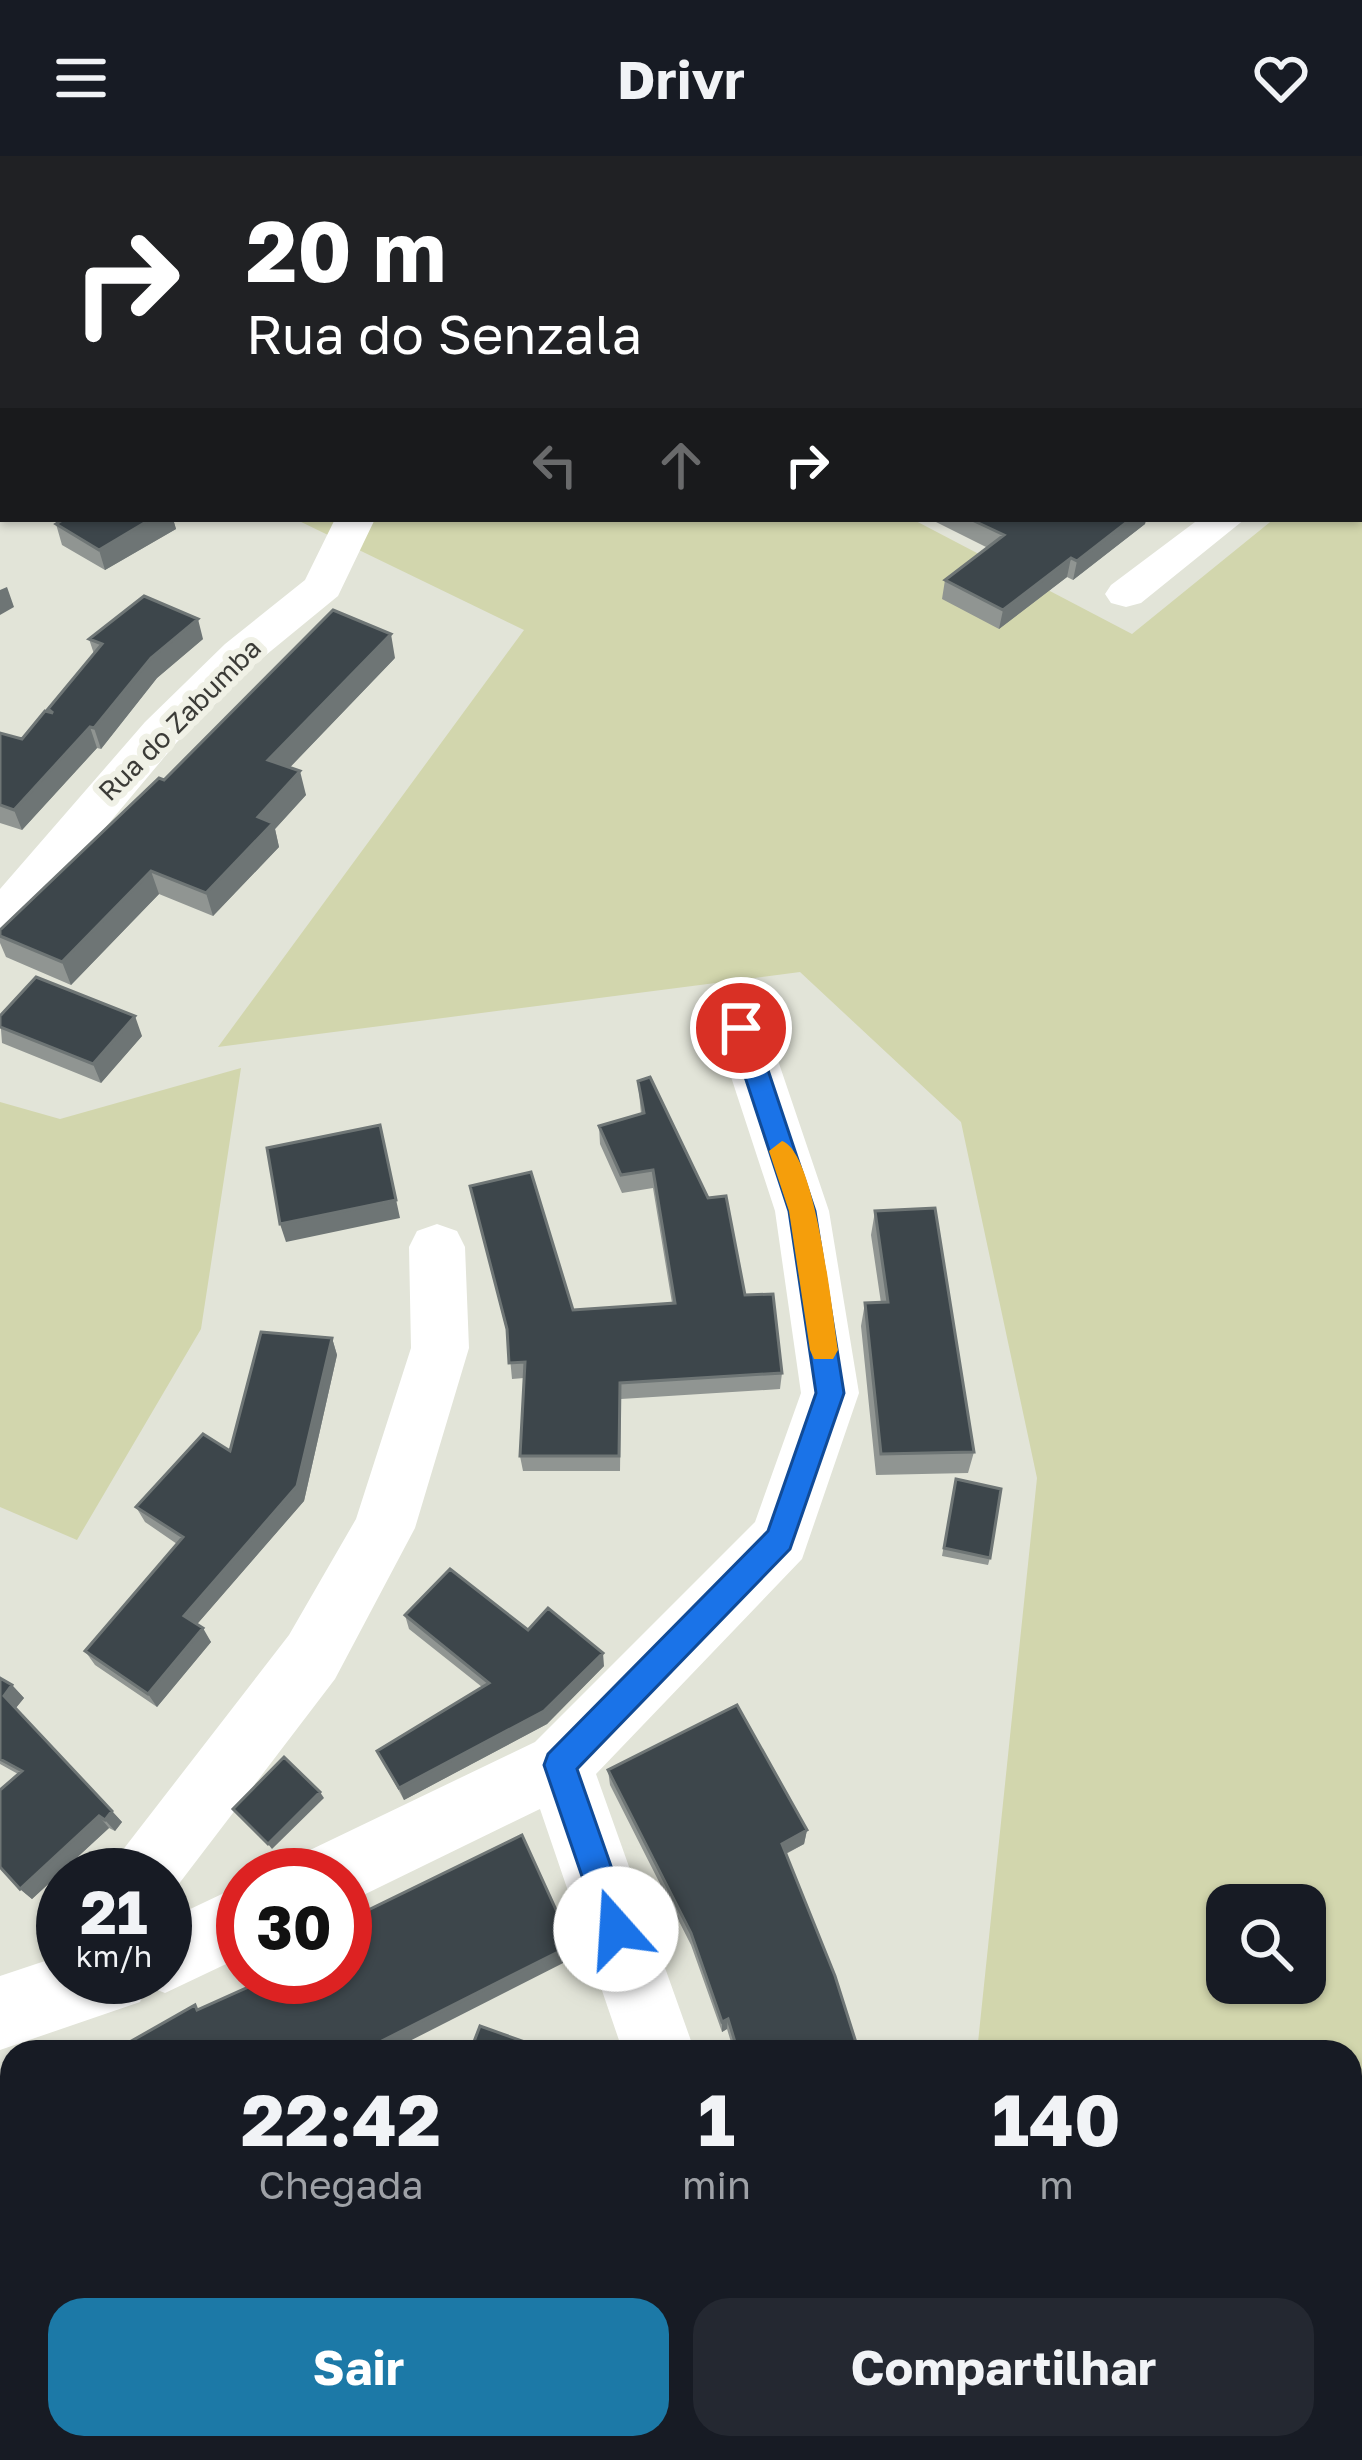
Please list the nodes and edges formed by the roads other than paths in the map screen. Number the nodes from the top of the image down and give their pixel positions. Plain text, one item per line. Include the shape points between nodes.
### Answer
1 (354, 522) edge
2 (1221, 522) edge
3 (1126, 594) dead end
4 (0, 921) edge
5 (741, 1028) dead end
6 (437, 1247) dead end
7 (560, 1765) junction
8 (167, 1848) edge
9 (372, 1856) edge
10 (655, 2040) edge

1 - 4 street, Rua do Zabumba via 322,587 161,732
2 - 3 street
5 - 7 street via 802,1211 830,1393 780,1539
6 - 8 street via 440,1348 384,1528 312,1658
7 - 9 street
7 - 10 street

